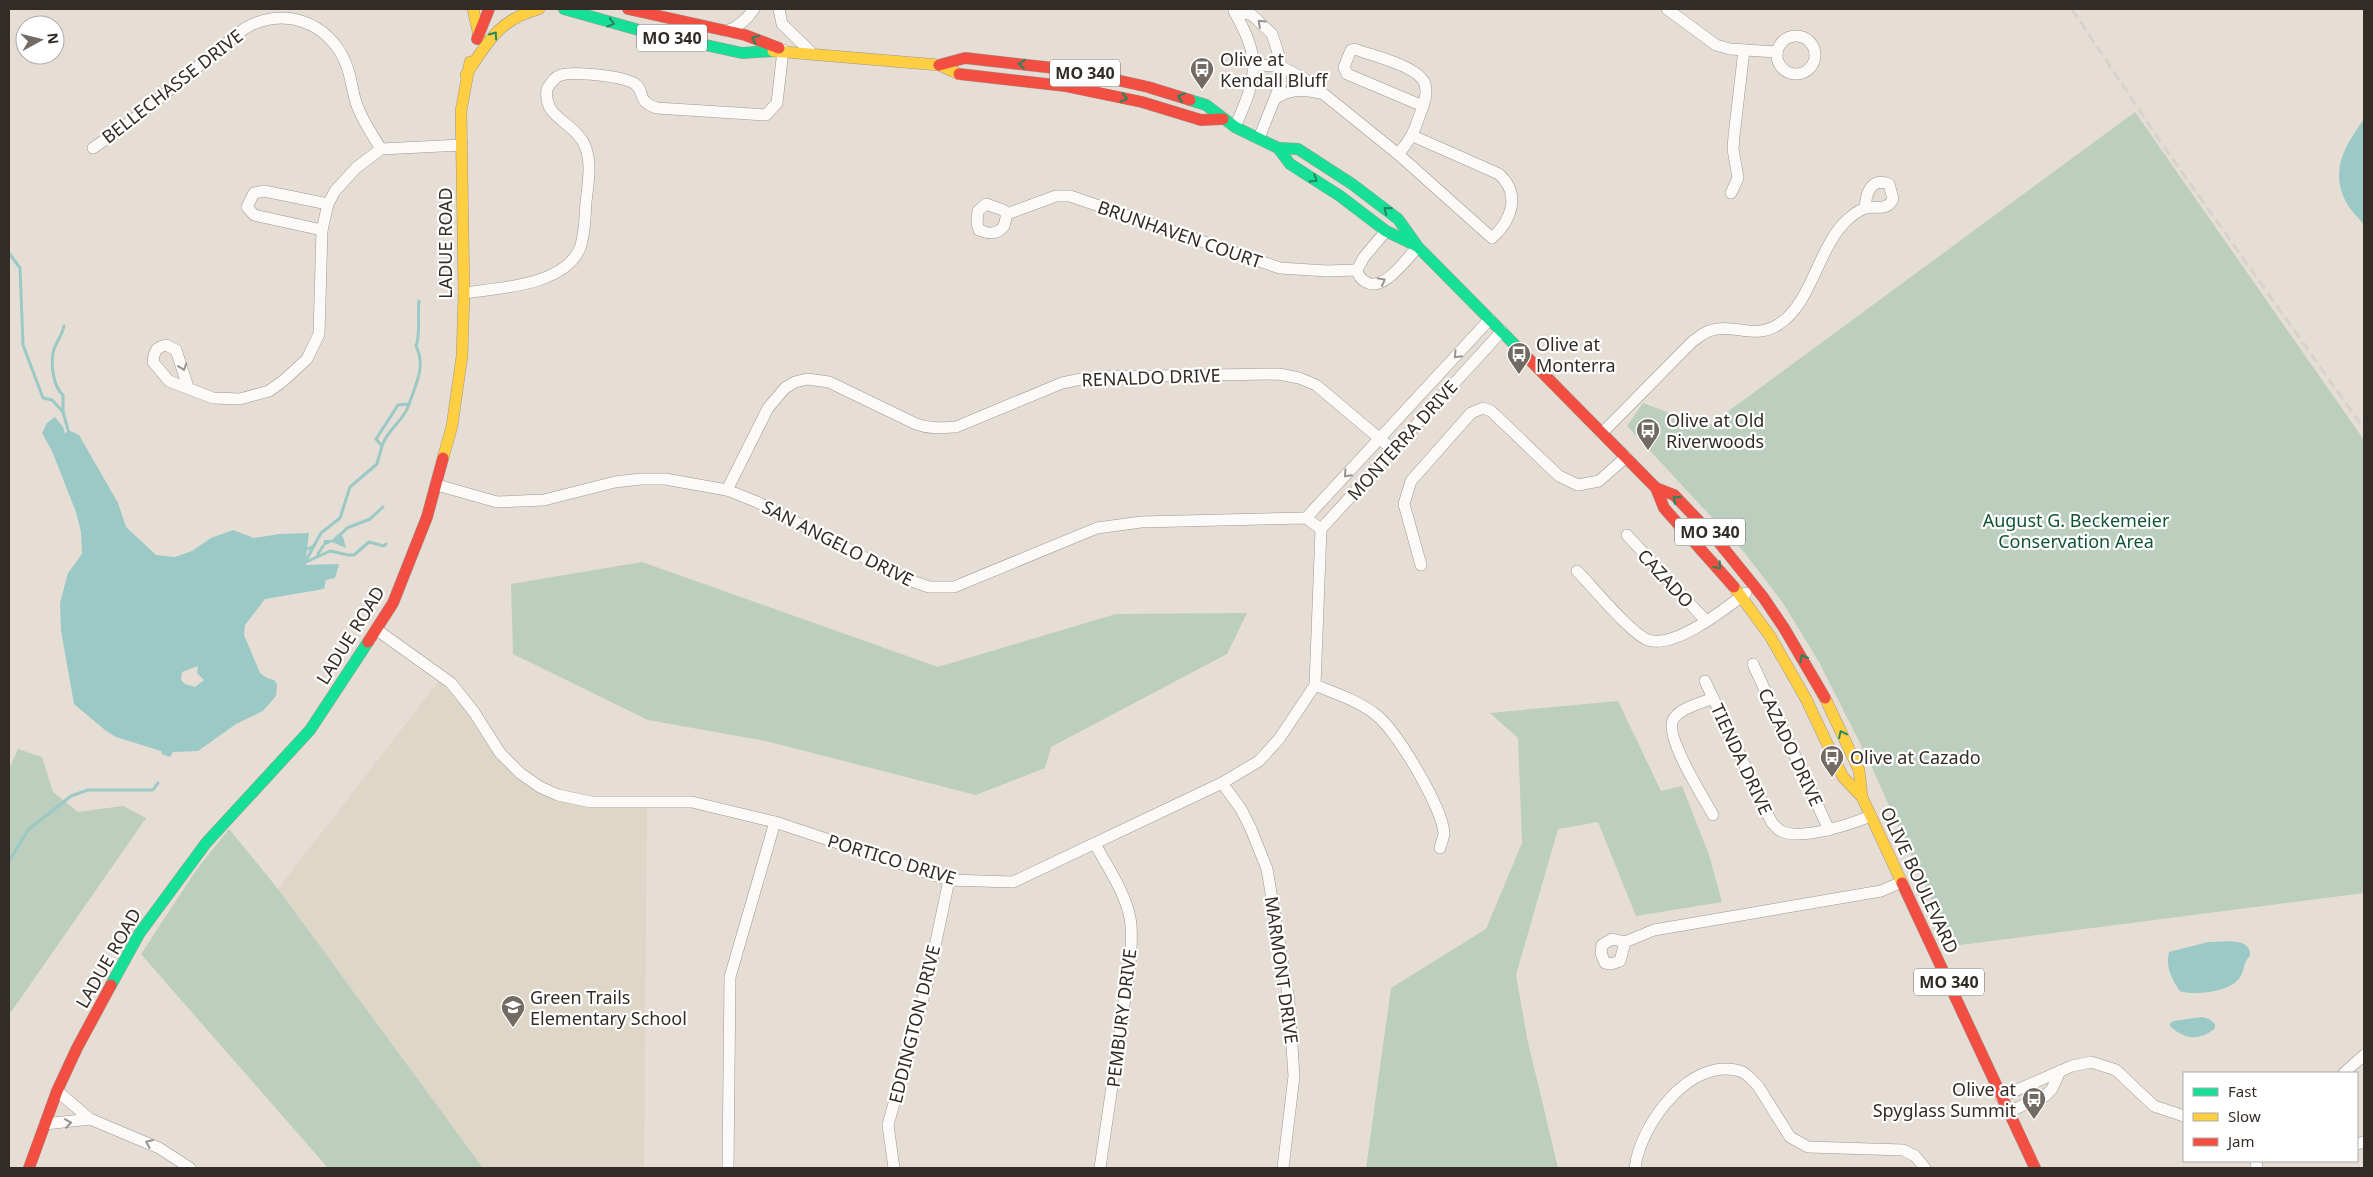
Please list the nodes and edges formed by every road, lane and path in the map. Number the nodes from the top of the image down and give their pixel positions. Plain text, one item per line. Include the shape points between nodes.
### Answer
1 (473, 9) edge
2 (490, 9) edge
3 (539, 9) edge
4 (564, 9) edge
5 (628, 9) edge
6 (754, 9) edge
7 (779, 9) edge
8 (1666, 9) edge
9 (1232, 10) edge
10 (271, 13) edge
11 (299, 14) edge
12 (725, 31) junction
13 (478, 36) junction
14 (783, 50) junction
15 (1744, 50) junction
16 (1776, 52) dead end
17 (813, 54) junction
18 (939, 65) junction
19 (1254, 65) junction
20 (1280, 66) junction
21 (466, 75) junction
22 (1323, 94) junction
23 (1276, 98) junction
24 (1423, 106) junction
25 (1223, 119) junction
26 (1235, 127) junction
27 (1413, 136) junction
28 (1259, 138) junction
29 (462, 145) junction
30 (93, 148) dead end
31 (1278, 148) junction
32 (381, 149) junction
33 (1398, 154) junction
34 (1731, 193) dead end
35 (328, 204) junction
36 (1865, 208) dead end
37 (1007, 214) dead end
38 (322, 230) junction
39 (1386, 231) junction
40 (1418, 247) junction
41 (1357, 270) junction
42 (464, 293) junction
43 (1490, 319) junction
44 (1502, 331) junction
45 (188, 387) dead end
46 (1602, 433) junction
47 (1380, 439) junction
48 (1392, 449) junction
49 (1626, 457) junction
50 (437, 485) junction
51 (1656, 488) junction
52 (727, 490) junction
53 (1306, 518) junction
54 (1321, 529) junction
55 (1627, 536) dead end
56 (1421, 565) dead end
57 (1577, 571) dead end
58 (1755, 587) junction
59 (1742, 597) junction
60 (1706, 621) junction
61 (377, 630) junction
62 (1753, 664) dead end
63 (1705, 681) dead end
64 (1315, 685) junction
65 (1713, 698) junction
66 (1222, 783) junction
67 (1862, 797) junction
68 (1713, 815) dead end
69 (1871, 816) junction
70 (775, 822) junction
71 (1829, 830) junction
72 (1095, 844) junction
73 (1440, 848) dead end
74 (949, 880) junction
75 (1902, 882) junction
76 (1625, 942) dead end
77 (2364, 1055) edge
78 (2060, 1071) junction
79 (2345, 1072) edge
80 (57, 1091) junction
81 (2002, 1097) junction
82 (2008, 1112) junction
83 (2183, 1116) edge
84 (90, 1119) junction
85 (45, 1124) junction
86 (29, 1168) edge
87 (190, 1168) edge
88 (728, 1168) edge
89 (894, 1168) edge
90 (1100, 1168) edge
91 (1283, 1168) edge
92 (1635, 1168) edge
93 (1925, 1168) edge
94 (2035, 1168) edge

1 - 13 main road
2 - 13 main road, LADUE ROAD
21 -> 3 main road via 508,19 518,13
4 -> 14 main road, OLIVE BOULEVARD / MO 340 via 646,32 742,53
5 - 12 main road, OLIVE BOULEVARD / MO 340
6 - 12 street via 736,28
7 - 17 street via 782,24
8 - 15 street via 1716,45
9 - 19 street via 1248,36
20 -> 9 street via 1272,34 1252,15
10 - 11 street, BELLECHASSE DRIVE
10 - 30 street, BELLECHASSE DRIVE via 244,28 129,123
11 - 32 street, BELLECHASSE DRIVE via 320,29 341,52 358,109
14 -> 12 main road, OLIVE BOULEVARD / MO 340
13 - 21 main road, LADUE ROAD
14 - 17 main road, OLIVE BOULEVARD / MO 340
14 - 42 street via 777,103 766,115 657,108 641,98 633,82 569,73 558,75 547,89 548,105 559,120 582,140 588,160 584,232 580,248 565,266 544,278
15 - 16 street
15 - 34 street via 1733,149 1738,178
17 - 18 main road, OLIVE BOULEVARD / MO 340
18 -> 25 main road, OLIVE BOULEVARD / MO 340 via 964,76 1065,86 1142,102 1201,120
25 -> 18 main road, OLIVE BOULEVARD / MO 340 via 1206,105 1148,87 1072,70 965,58
19 - 20 street
19 - 26 street via 1248,96
20 - 22 street via 1305,79
20 - 23 street via 1281,83
21 - 29 main road, LADUE ROAD via 461,111
22 - 23 street via 1299,89
22 - 33 street
23 - 28 street
24 - 24 street via 1426,86 1422,77 1412,70 1351,50 1344,67 1347,74
24 - 27 street
25 - 26 main road, OLIVE BOULEVARD / MO 340
26 - 28 main road, OLIVE BOULEVARD / MO 340
27 - 33 street
27 - 33 street via 1500,174 1506,180 1514,203 1499,232 1492,238
28 - 31 main road, OLIVE BOULEVARD / MO 340
29 - 32 street
29 - 42 main road, LADUE ROAD
31 -> 39 main road, OLIVE BOULEVARD / MO 340 via 1290,164
40 -> 31 main road, OLIVE BOULEVARD / MO 340 via 1398,218 1359,188 1298,149
32 - 35 street via 346,178
35 - 38 street
35 - 38 street via 264,190 254,193 248,202 247,207 254,215
36 - 46 street via 1843,224 1805,292 1780,324 1753,333 1731,329 1710,331 1693,341
37 - 41 street, BRUNHAVEN COURT via 1056,196 1070,196 1280,268
38 - 45 street via 321,320 307,359 269,391 240,399 213,398
39 - 40 main road, OLIVE BOULEVARD / MO 340
39 - 41 street
41 -> 40 street via 1368,284 1386,281
40 - 43 main road, OLIVE BOULEVARD / MO 340
42 - 50 main road, LADUE ROAD via 462,356 452,426
43 - 44 main road, OLIVE BOULEVARD / MO 340
43 -> 47 street, MONTERRA DRIVE
44 - 46 main road, OLIVE BOULEVARD / MO 340
44 - 48 street, MONTERRA DRIVE
46 - 49 main road, OLIVE BOULEVARD / MO 340
47 - 48 street, RENALDO DRIVE
47 - 52 street, RENALDO DRIVE via 1316,385 1279,374 1091,377 1062,383 956,427 940,429 916,424 829,382 807,379 795,382 775,398
47 -> 53 street, MONTERRA DRIVE
48 - 54 street, MONTERRA DRIVE
49 - 51 main road, OLIVE BOULEVARD / MO 340
49 - 56 street via 1599,482 1578,485 1559,476 1491,411 1483,408 1471,413 1410,481 1404,504
50 - 52 street, SAN ANGELO DRIVE via 497,502 544,500 615,482 641,479 665,479
50 - 61 main road, LADUE ROAD via 394,603
58 -> 51 main road, OLIVE BOULEVARD / MO 340 via 1718,540 1674,495
51 -> 59 main road, OLIVE BOULEVARD / MO 340 via 1664,508
52 - 53 street, SAN ANGELO DRIVE via 757,502 911,582 929,587 954,586 1097,528 1141,522
53 - 54 street
54 - 64 street
55 - 60 street, CAZADO
57 - 60 street via 1636,632 1649,640 1681,635
58 - 59 street
67 -> 58 main road, OLIVE BOULEVARD / MO 340 via 1859,770 1824,696 1784,628
59 - 60 street
59 - 67 main road, OLIVE BOULEVARD / MO 340 via 1790,668 1843,777
61 - 70 street, PORTICO DRIVE via 451,684 474,712 500,753 540,787 591,802 692,802
61 - 80 main road, LADUE ROAD via 310,730 206,843 147,921
62 - 71 street, CAZADO DRIVE
63 - 65 street, TIENDA DRIVE
64 - 66 street, PORTICO DRIVE via 1279,739 1259,761
64 - 73 street via 1364,708 1383,722 1413,764 1437,811 1444,833
65 - 68 street via 1678,714 1671,725 1675,745
65 - 71 street, TIENDA DRIVE via 1772,823 1780,831 1792,833
66 - 72 street, PORTICO DRIVE
66 - 91 street, MARMONT DRIVE via 1241,809 1267,870 1289,1001 1294,1076
67 - 69 main road, OLIVE BOULEVARD / MO 340
69 - 71 street, TIENDA DRIVE
69 - 75 main road, OLIVE BOULEVARD / MO 340
70 - 74 street, PORTICO DRIVE
70 - 88 street via 730,978
72 - 74 street, PORTICO DRIVE via 1013,882
72 - 90 street, PEMBURY DRIVE via 1121,892 1130,918 1131,939
74 - 89 street, EDDINGTON DRIVE via 926,984 888,1124
75 - 76 street via 1882,891 1661,928
75 - 81 main road, OLIVE BOULEVARD / MO 340
77 - 79 street
78 - 81 street
78 - 82 street via 2045,1096
78 - 83 street via 2081,1063 2104,1064 2116,1070 2154,1106
80 - 84 street
80 - 85 main road, LADUE ROAD
81 - 82 main road, OLIVE BOULEVARD / MO 340
82 - 94 main road, OLIVE BOULEVARD / MO 340
85 -> 84 street
87 -> 84 street via 160,1148
85 - 86 main road, LADUE ROAD
92 - 93 street via 1643,1138 1657,1116 1686,1083 1710,1071 1725,1069 1742,1071 1758,1086 1790,1138 1808,1147 1903,1150 1915,1156

